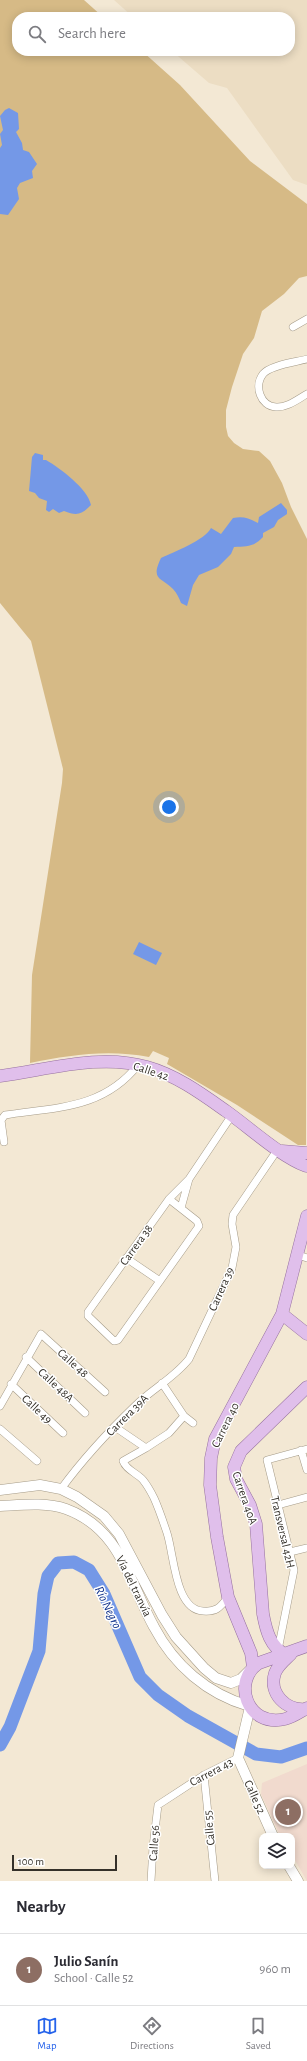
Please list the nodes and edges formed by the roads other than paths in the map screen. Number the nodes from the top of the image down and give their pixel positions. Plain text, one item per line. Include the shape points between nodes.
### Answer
1 (307, 318) edge
2 (293, 327) dead end
3 (307, 359) edge
4 (307, 394) edge
5 (138, 1065) junction
6 (0, 1076) edge
7 (232, 1115) junction
8 (4, 1142) dead end
9 (279, 1149) junction
10 (307, 1152) edge
11 (306, 1166) edge
12 (189, 1179) junction
13 (169, 1199) junction
14 (181, 1208) junction
15 (307, 1216) edge
16 (303, 1257) edge
17 (126, 1258) junction
18 (160, 1281) junction
19 (282, 1314) junction
20 (307, 1334) edge
21 (196, 1345) joint
22 (26, 1357) junction
23 (162, 1383) junction
24 (11, 1384) junction
25 (307, 1387) edge
26 (105, 1392) dead end
27 (0, 1406) edge
28 (85, 1413) dead end
29 (184, 1416) junction
30 (193, 1423) dead end
31 (115, 1427) junction
32 (0, 1429) edge
33 (63, 1433) dead end
34 (146, 1448) junction
35 (304, 1450) edge
36 (37, 1461) dead end
37 (307, 1470) edge
38 (61, 1489) junction
39 (0, 1490) edge
40 (307, 1498) edge
41 (278, 1505) junction
42 (0, 1506) edge
43 (307, 1548) edge
44 (290, 1552) junction
45 (228, 1598) junction
46 (307, 1646) edge
47 (286, 1652) junction
48 (253, 1667) junction
49 (307, 1708) edge
50 (252, 1710) junction
51 (238, 1758) junction
52 (204, 1775) junction
53 (158, 1805) joint
54 (272, 1833) edge
55 (291, 1869) edge
56 (151, 1881) edge
57 (215, 1881) edge
58 (298, 1881) edge

1 - 2 street
3 - 4 street via 271,368 263,374 259,386 261,398 268,405 276,407 287,405
5 - 6 main road, Calle 42 via 102,1062
5 - 7 main road, Calle 42 via 161,1072 184,1084
5 - 8 street via 127,1079 113,1089 86,1102 5,1115 1,1120
7 - 9 main road, Calle 42
7 - 12 street, Carrera 38
9 - 10 main road, Calle 42
9 - 11 main road, Calle 42
9 - 21 street, Carrera 39 via 233,1214 236,1247 232,1268
10 - 11 main road via 303,1159
12 - 13 street, Carrera 38
12 - 14 street, Carrera 38
13 - 14 street
13 - 17 street, Carrera 38
14 - 18 street via 199,1226
15 - 16 main road, Carrera 40
16 - 19 main road, Carrera 40
17 - 18 street
17 - 18 street, Carrera 38 via 87,1314 114,1341 117,1341
19 - 20 main road
19 - 45 main road, Carrera 40 via 212,1447 211,1493
21 - 23 street, Carrera 39A via 181,1369
22 - 24 street
22 - 26 street, Calle 48 via 41,1334
22 - 28 street, Calle 48A
23 - 29 street
23 - 31 street, Carrera 39A via 135,1405
24 - 27 street
24 - 33 street, Calle 49
25 - 47 main road, Carrera 40A via 241,1451 234,1467 236,1479 250,1505 256,1524 263,1614 271,1642
29 - 30 street
29 - 34 street via 169,1433
31 - 34 street
31 - 38 street, Carrera 39A
32 - 36 street
34 - 45 street via 123,1461 124,1465 142,1480 154,1498 167,1533 180,1590 185,1600 191,1608 198,1611 213,1611 220,1608
35 - 37 street
35 - 41 street, Transversal 42H via 267,1460
38 - 39 main road, Vía del tranvía via 40,1485
38 - 48 main road, Vía del tranvía via 104,1516 119,1534 162,1615 176,1637 204,1668 216,1678 231,1683 241,1679
40 - 41 street
41 - 44 street, Transversal 42H
42 - 50 main road, Vía del tranvía via 44,1505 65,1509 81,1516 99,1529 119,1553 153,1626 179,1663 209,1688
43 - 44 street
44 - 47 street, Transversal 42H via 294,1570
45 - 48 main road, Carrera 40 via 251,1653
46 - 47 main road
47 - 48 main road
47 - 49 main road via 278,1667 274,1682 275,1690 283,1703 290,1707 298,1710
48 - 50 main road via 247,1679 246,1692
49 - 50 main road via 286,1719 270,1719
50 - 51 main road, Carrera 43
51 - 52 street, Carrera 43
51 - 54 main road, Calle 52
52 - 53 street, Carrera 43
52 - 57 street, Calle 55
53 - 56 street, Calle 56 via 152,1847
55 - 58 main road

